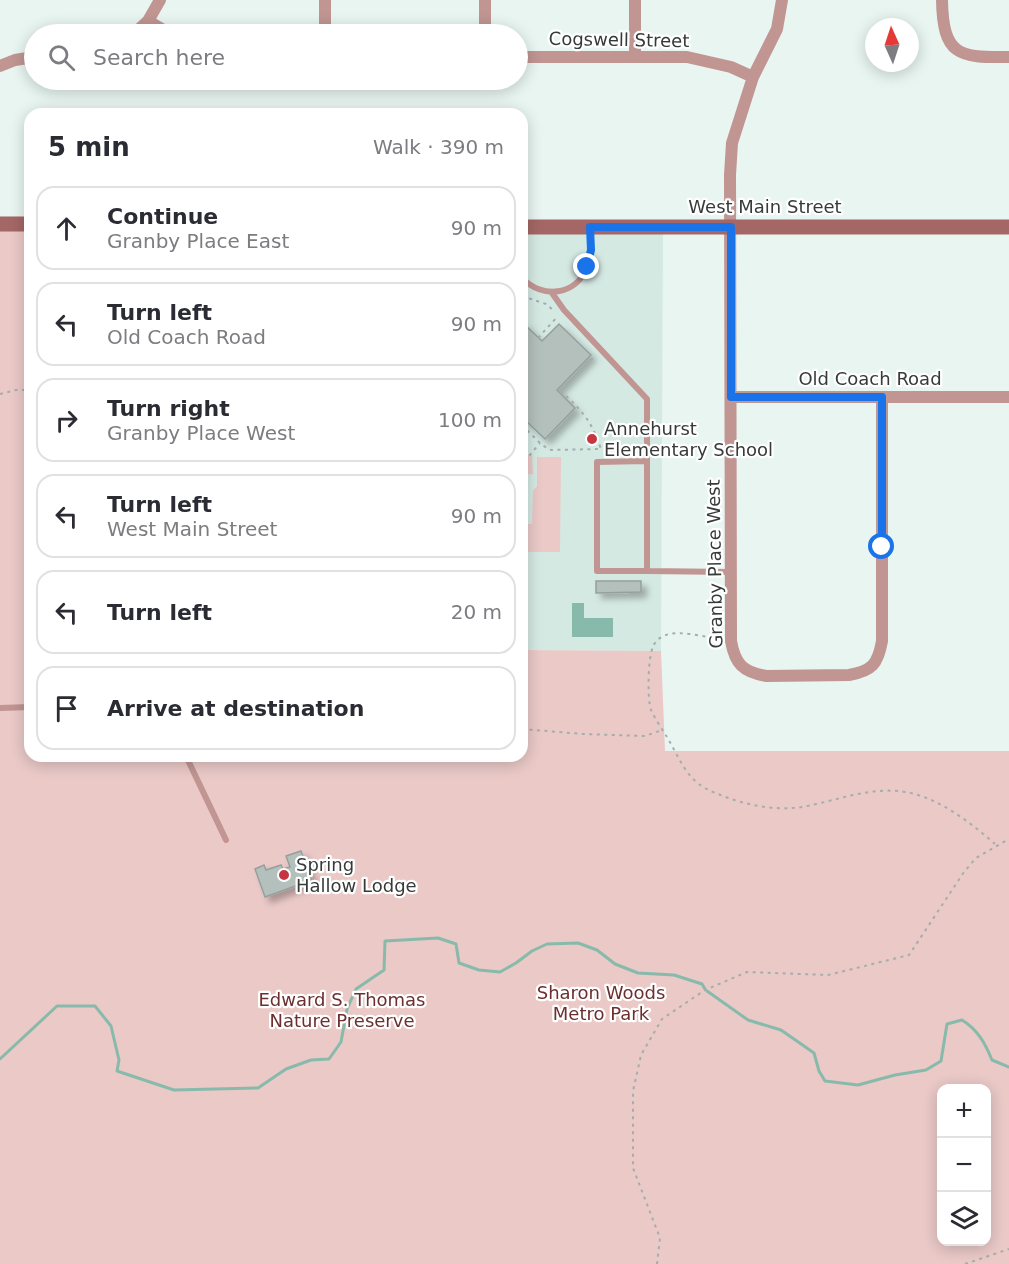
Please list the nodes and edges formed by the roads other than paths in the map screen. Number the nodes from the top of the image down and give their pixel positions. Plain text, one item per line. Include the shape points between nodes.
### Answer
1 (160, 0) edge
2 (325, 0) edge
3 (485, 0) edge
4 (635, 0) edge
5 (782, 0) edge
6 (942, 0) edge
7 (148, 21) junction
8 (145, 24) edge
9 (153, 24) edge
10 (325, 24) edge
11 (485, 24) edge
12 (528, 57) edge
13 (635, 57) junction
14 (1009, 57) edge
15 (24, 59) edge
16 (0, 66) edge
17 (753, 77) junction
18 (0, 224) edge
19 (24, 224) edge
20 (528, 227) edge
21 (590, 227) junction
22 (731, 227) junction
23 (1009, 227) edge
24 (528, 283) edge
25 (552, 293) junction
26 (731, 397) junction
27 (882, 397) junction
28 (1009, 397) edge
29 (647, 461) junction
30 (647, 571) junction
31 (732, 572) junction
32 (24, 706) edge
33 (0, 708) edge
34 (189, 762) edge
35 (226, 840) dead end

1 - 7 street
2 - 10 street
3 - 11 street
4 - 13 street
5 - 17 street, Granby Place West via 777,29
6 - 14 street via 948,41 963,54
7 - 8 street
7 - 9 street
12 - 13 street, Cogswell Street
13 - 17 street, Cogswell Street via 687,57 731,67
15 - 16 street
17 - 22 street, Granby Place West via 732,143
18 - 19 main road
20 - 21 main road, West Main Street
21 - 22 main road, West Main Street
21 - 25 lane via 587,267 569,289
22 - 23 main road, West Main Street
22 - 26 street, Granby Place West
24 - 25 lane via 536,290
25 - 29 lane via 647,399
26 - 27 street, Old Coach Road
26 - 31 street, Granby Place West
27 - 28 street, Old Coach Road
27 - 31 street, Granby Place West via 882,641 872,667 849,675 766,676 741,666 731,641
29 - 30 lane
29 - 30 lane via 597,462 597,571
30 - 31 lane
32 - 33 lane
34 - 35 lane

